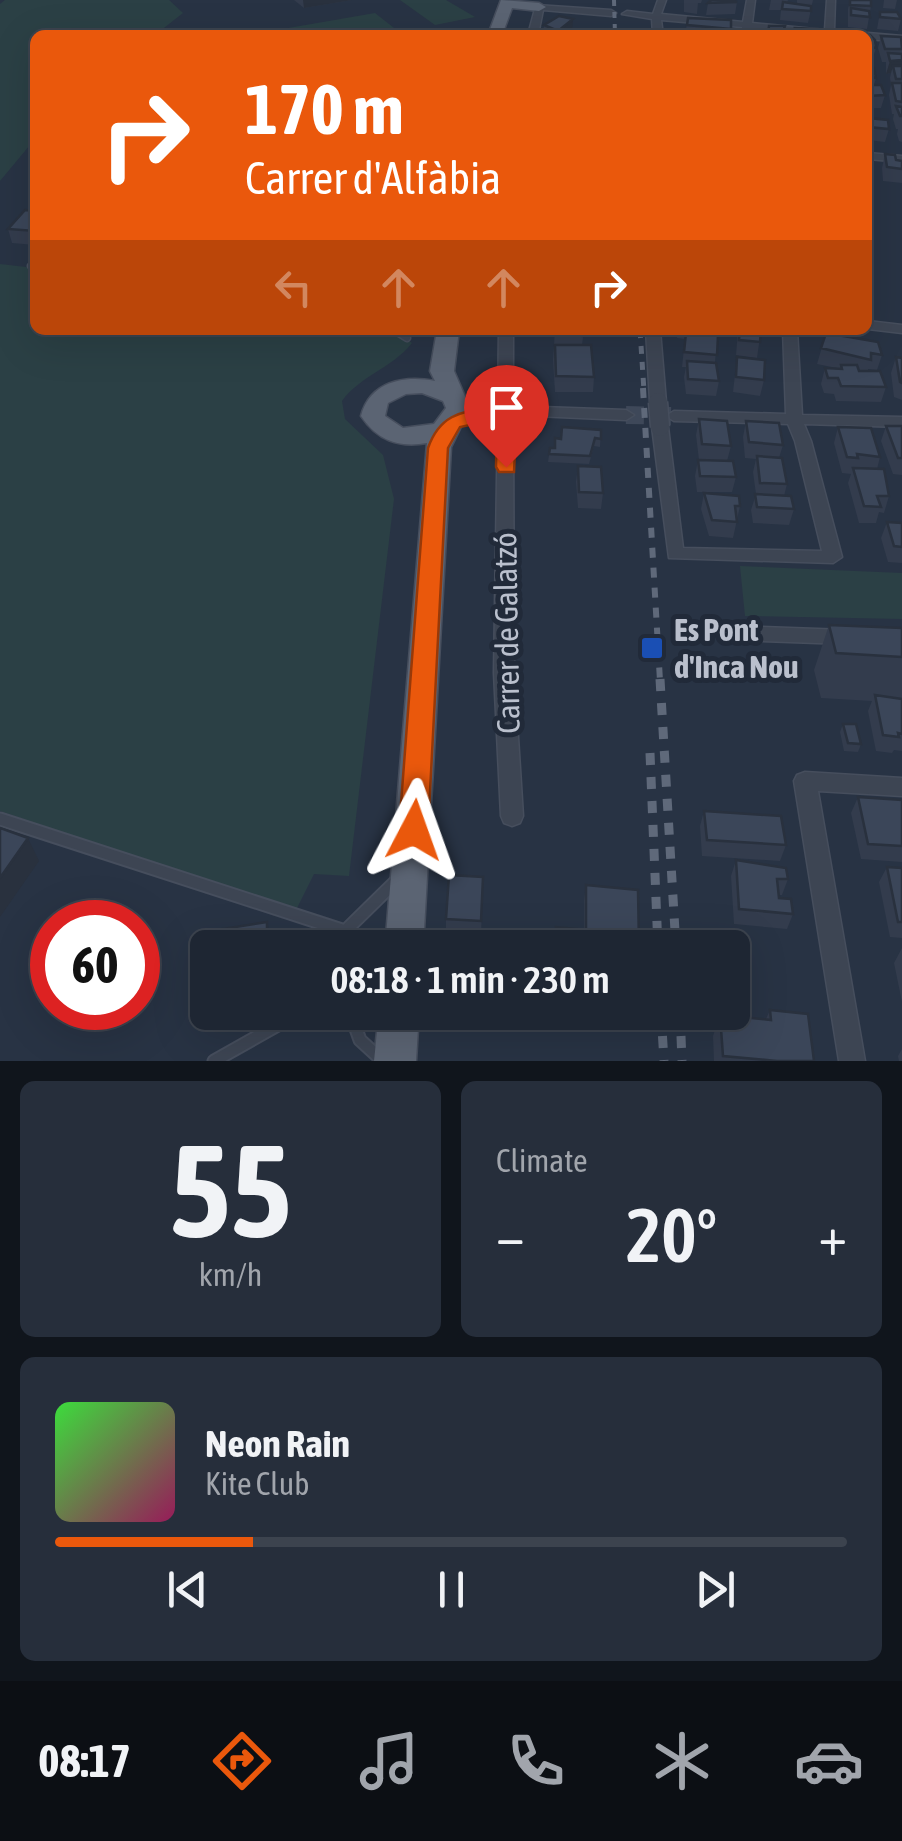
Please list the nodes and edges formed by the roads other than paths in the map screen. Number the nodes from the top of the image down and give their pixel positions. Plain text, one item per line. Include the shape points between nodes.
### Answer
1 (662, 0) edge
2 (751, 0) edge
3 (831, 0) edge
4 (532, 5) edge
5 (506, 6) edge
6 (611, 13) dead end
7 (627, 14) dead end
8 (656, 17) junction
9 (497, 30) edge
10 (657, 30) edge
11 (746, 30) edge
12 (829, 30) edge
13 (872, 36) edge
14 (902, 39) edge
15 (872, 156) edge
16 (902, 159) edge
17 (872, 326) edge
18 (902, 329) edge
19 (402, 335) edge
20 (506, 335) edge
21 (653, 335) edge
22 (790, 335) edge
23 (447, 336) edge
24 (407, 338) dead end
25 (396, 388) junction
26 (507, 410) junction
27 (450, 412) junction
28 (626, 415) tunnel mouth
29 (794, 420) junction
30 (667, 422) junction
31 (902, 422) edge
32 (398, 435) junction
33 (434, 504) junction
34 (736, 633) dead end
35 (868, 638) edge
36 (902, 787) edge
37 (512, 816) dead end
38 (0, 819) edge
39 (411, 866) junction
40 (340, 930) edge
41 (348, 930) edge
42 (406, 930) edge
43 (269, 1030) edge
44 (356, 1030) edge
45 (398, 1030) edge
46 (214, 1061) edge
47 (383, 1061) edge
48 (395, 1061) edge
49 (852, 1061) edge

1 - 8 street
2 - 11 street
3 - 12 street
4 - 5 main road
4 - 6 street
5 - 9 main road
7 - 8 street
8 - 10 street
8 - 11 street
13 - 14 street
15 - 16 street
17 - 18 street
19 - 24 lane
20 - 26 street, Carrer de Galatzó
21 - 30 street, bridge via 658,402
22 - 29 street
23 - 25 main road
23 - 27 main road via 442,371
25 - 27 main road via 421,386
25 - 32 main road via 377,400 373,416
26 - 27 street
26 - 28 street
26 - 37 street, Carrer de Galatzó via 504,673
27 - 32 main road via 422,437
27 - 33 main road via 438,448
29 - 30 street
29 - 30 street via 833,558 674,554
29 - 31 street
32 - 33 main road
33 - 39 main road
34 - 35 street
36 - 49 street via 805,780
38 - 40 lane
39 - 41 lane
39 - 42 main road
43 - 46 lane
44 - 47 lane
45 - 48 main road

